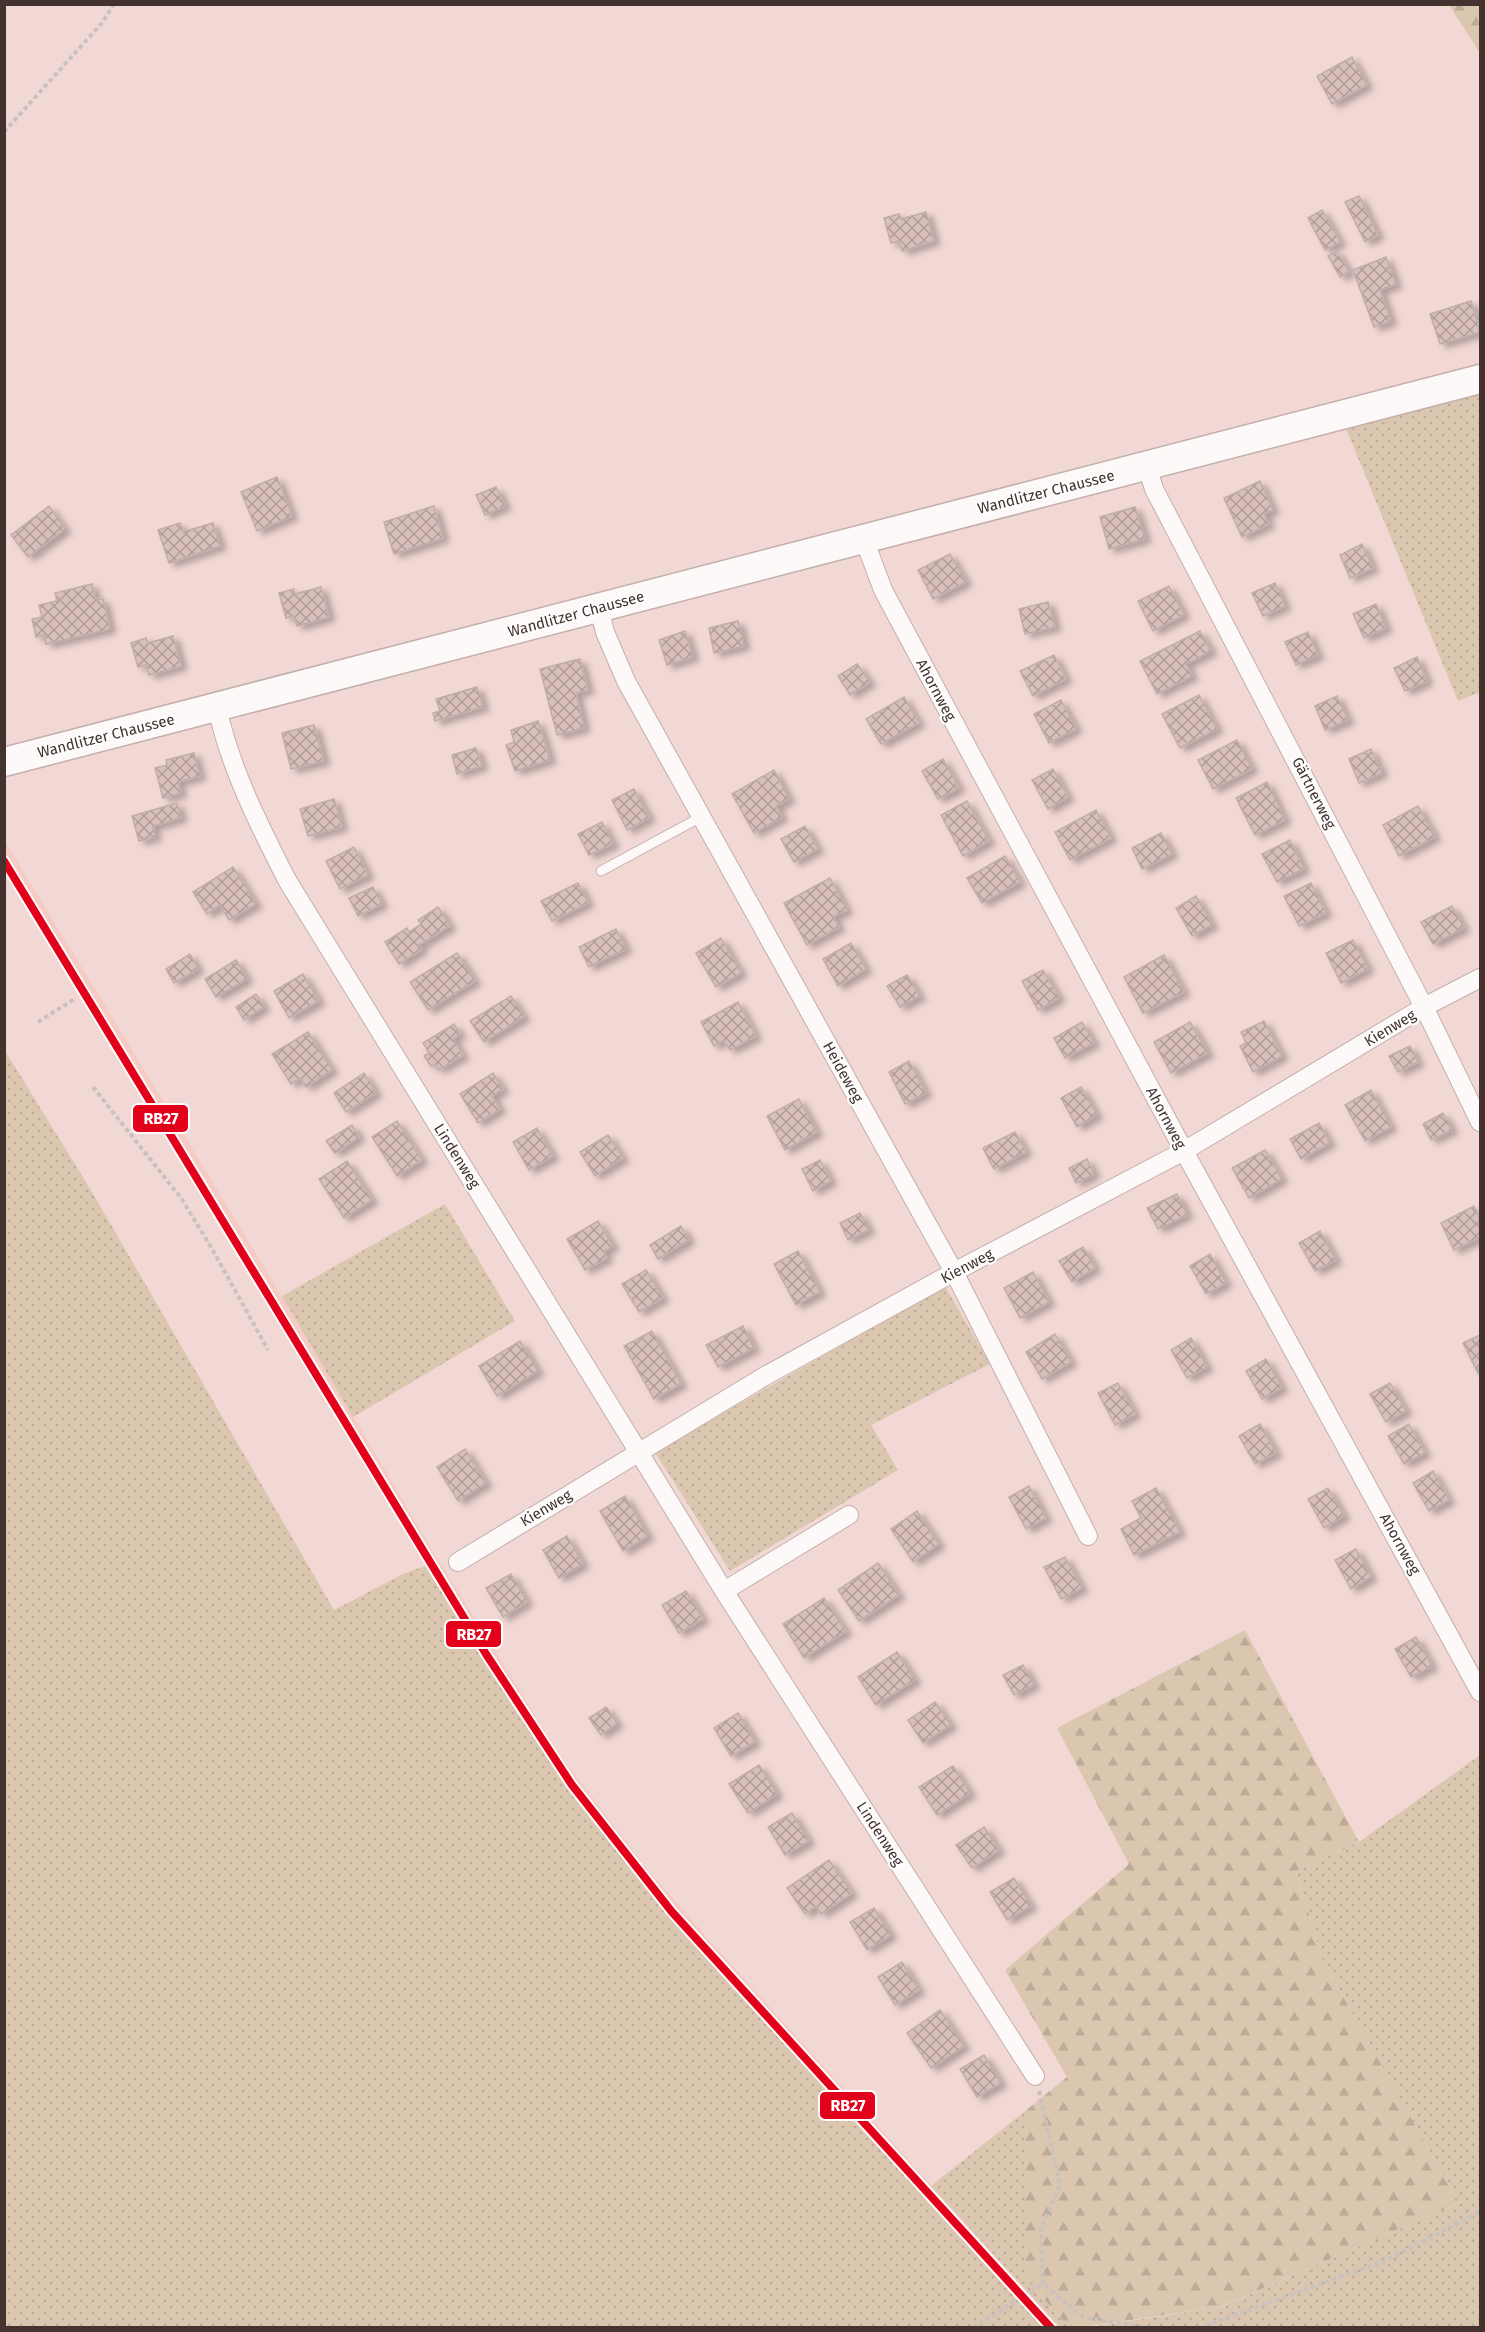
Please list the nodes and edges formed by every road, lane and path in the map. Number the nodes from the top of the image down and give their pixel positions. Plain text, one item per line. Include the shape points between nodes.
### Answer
1 (114, 4) edge
2 (4, 132) edge
3 (1480, 379) edge
4 (1148, 466) junction
5 (864, 539) junction
6 (599, 608) junction
7 (217, 707) junction
8 (4, 762) edge
9 (701, 818) junction
10 (601, 871) dead end
11 (1480, 978) edge
12 (76, 998) dead end
13 (1424, 1007) junction
14 (38, 1022) dead end
15 (93, 1087) dead end
16 (1480, 1122) edge
17 (1184, 1151) junction
18 (954, 1272) junction
19 (268, 1350) dead end
20 (638, 1452) junction
21 (849, 1515) dead end
22 (1088, 1536) dead end
23 (458, 1562) dead end
24 (724, 1591) junction
25 (1480, 1692) edge
26 (1035, 2076) joint
27 (1480, 2212) edge
28 (1043, 2284) junction
29 (973, 2328) edge
30 (1150, 2328) edge
31 (1198, 2328) edge

1 - 2 path
3 - 4 main road, Wandlitzer Chaussee
4 - 5 main road, Wandlitzer Chaussee
4 - 13 street, Gärtnerweg via 1154,489
5 - 6 main road, Wandlitzer Chaussee
5 - 17 street, Ahornweg via 883,590
6 - 7 main road, Wandlitzer Chaussee
6 - 9 street, Heideweg via 626,681
7 - 8 main road, Wandlitzer Chaussee
7 - 20 street, Lindenweg via 257,820 287,880
9 - 10 lane
9 - 18 street, Heideweg
11 - 13 street, Kienweg
12 - 14 path
13 - 16 street, Gärtnerweg
13 - 17 street, Kienweg
15 - 19 path via 181,1198
17 - 18 street, Kienweg
17 - 25 street, Ahornweg
18 - 20 street, Kienweg via 765,1376
18 - 22 street, Heideweg
20 - 23 street, Kienweg
20 - 24 street, Lindenweg
21 - 24 street
24 - 26 street, Lindenweg
26 - 28 path via 1060,2185 1041,2229
27 - 31 path via 1387,2260
28 - 29 path
28 - 30 path via 1083,2317

